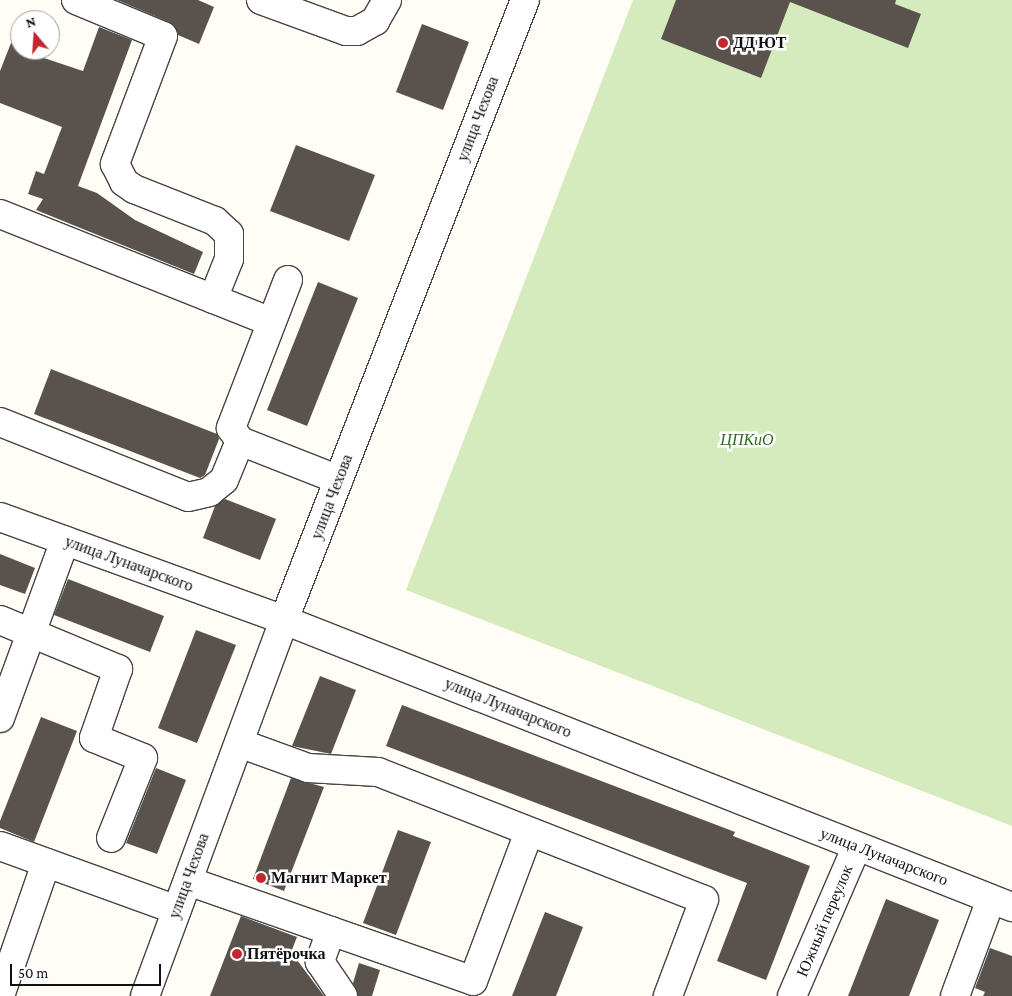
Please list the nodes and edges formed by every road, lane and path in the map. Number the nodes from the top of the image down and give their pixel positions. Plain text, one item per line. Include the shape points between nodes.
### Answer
1 (76, 0) edge
2 (262, 0) edge
3 (387, 0) edge
4 (524, 0) edge
5 (0, 214) edge
6 (288, 280) dead end
7 (213, 299) junction
8 (271, 322) junction
9 (0, 422) edge
10 (240, 441) junction
11 (339, 480) junction
12 (0, 517) edge
13 (65, 540) junction
14 (0, 620) edge
15 (284, 620) junction
16 (33, 634) junction
17 (0, 718) edge
18 (239, 743) junction
19 (530, 832) junction
20 (111, 838) dead end
21 (0, 846) edge
22 (857, 846) junction
23 (46, 863) junction
24 (188, 880) junction
25 (1001, 903) edge
26 (177, 910) junction
27 (331, 931) junction
28 (470, 988) edge
29 (0, 996) edge
30 (145, 996) edge
31 (343, 996) edge
32 (668, 996) edge
33 (792, 996) edge
34 (955, 996) edge

1 - 7 street via 163,36 115,164 124,182 216,221 229,234 229,259
2 - 3 street via 346,31 357,31 375,21
4 - 11 street, улица Чехова
5 - 7 street
6 - 8 street
7 - 8 street
8 - 10 street via 230,424
9 - 10 street via 188,497 209,492 224,480
10 - 11 street
11 - 15 street, улица Чехова
12 - 13 street, улица Луначарского
13 - 15 street, улица Луначарского
13 - 16 street
14 - 16 street
15 - 18 street, улица Чехова
15 - 22 street, улица Луначарского
16 - 17 street
16 - 20 street via 118,670 94,738 143,758
18 - 19 street via 308,768 378,772
18 - 24 street, улица Чехова
19 - 28 street
19 - 32 street via 704,900
21 - 23 street
22 - 25 street, улица Луначарского
22 - 33 street, Южный переулок
23 - 26 street
23 - 29 street
24 - 26 street, улица Чехова
24 - 27 street
25 - 34 street
26 - 30 street, улица Чехова
27 - 28 street
27 - 31 street via 320,962

